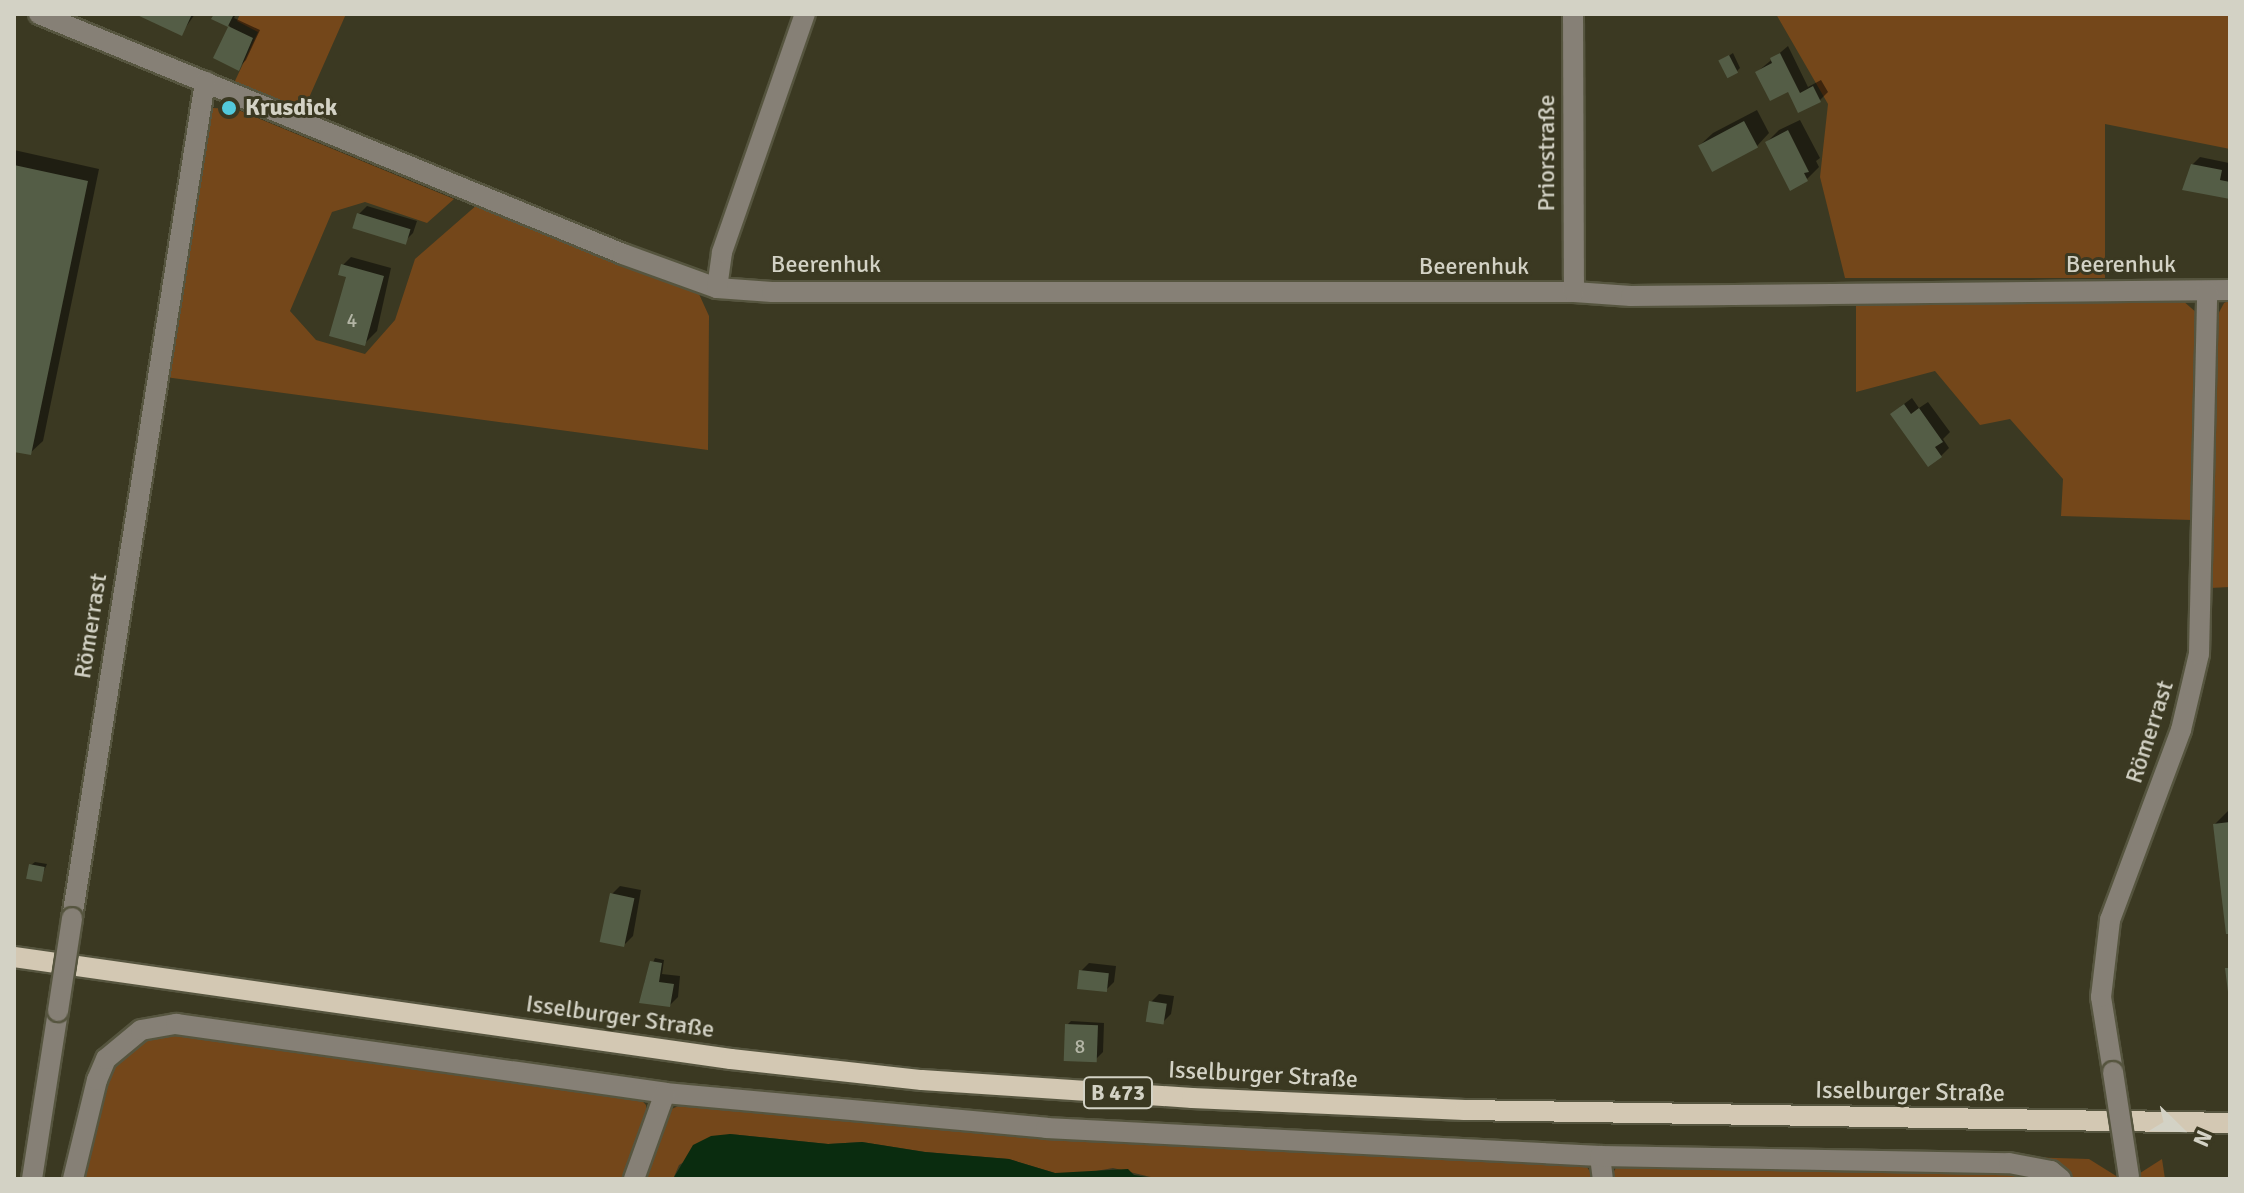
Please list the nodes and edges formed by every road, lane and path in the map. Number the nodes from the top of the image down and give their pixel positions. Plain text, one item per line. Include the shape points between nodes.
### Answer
1 (39, 14) edge
2 (805, 14) edge
3 (1573, 14) edge
4 (205, 82) junction
5 (717, 288) junction
6 (2230, 290) edge
7 (2207, 291) junction
8 (1574, 292) junction
9 (14, 957) edge
10 (665, 1093) junction
11 (2230, 1123) edge
12 (1600, 1156) junction
13 (2129, 1178) edge
14 (32, 1179) edge
15 (73, 1179) edge
16 (634, 1179) edge
17 (1603, 1179) edge
18 (2061, 1179) edge

1 - 4 street, Beerenhuk
2 - 5 street via 722,252
3 - 8 street, Priorstraße
4 - 5 street, Beerenhuk
4 - 14 street, Römerrast, bridge
5 - 8 street, Beerenhuk
6 - 7 street, Beerenhuk
7 - 8 street, Beerenhuk via 1631,296
7 - 13 street, Römerrast, bridge via 2199,654 2181,730 2110,920 2101,997
9 - 11 main road, Isselburger Straße / B 473 via 715,1057 922,1080 1465,1110
10 - 12 street via 1046,1128
10 - 15 street via 176,1024 141,1030 106,1059
10 - 16 street
12 - 17 street
12 - 18 street via 2009,1163 2051,1171

